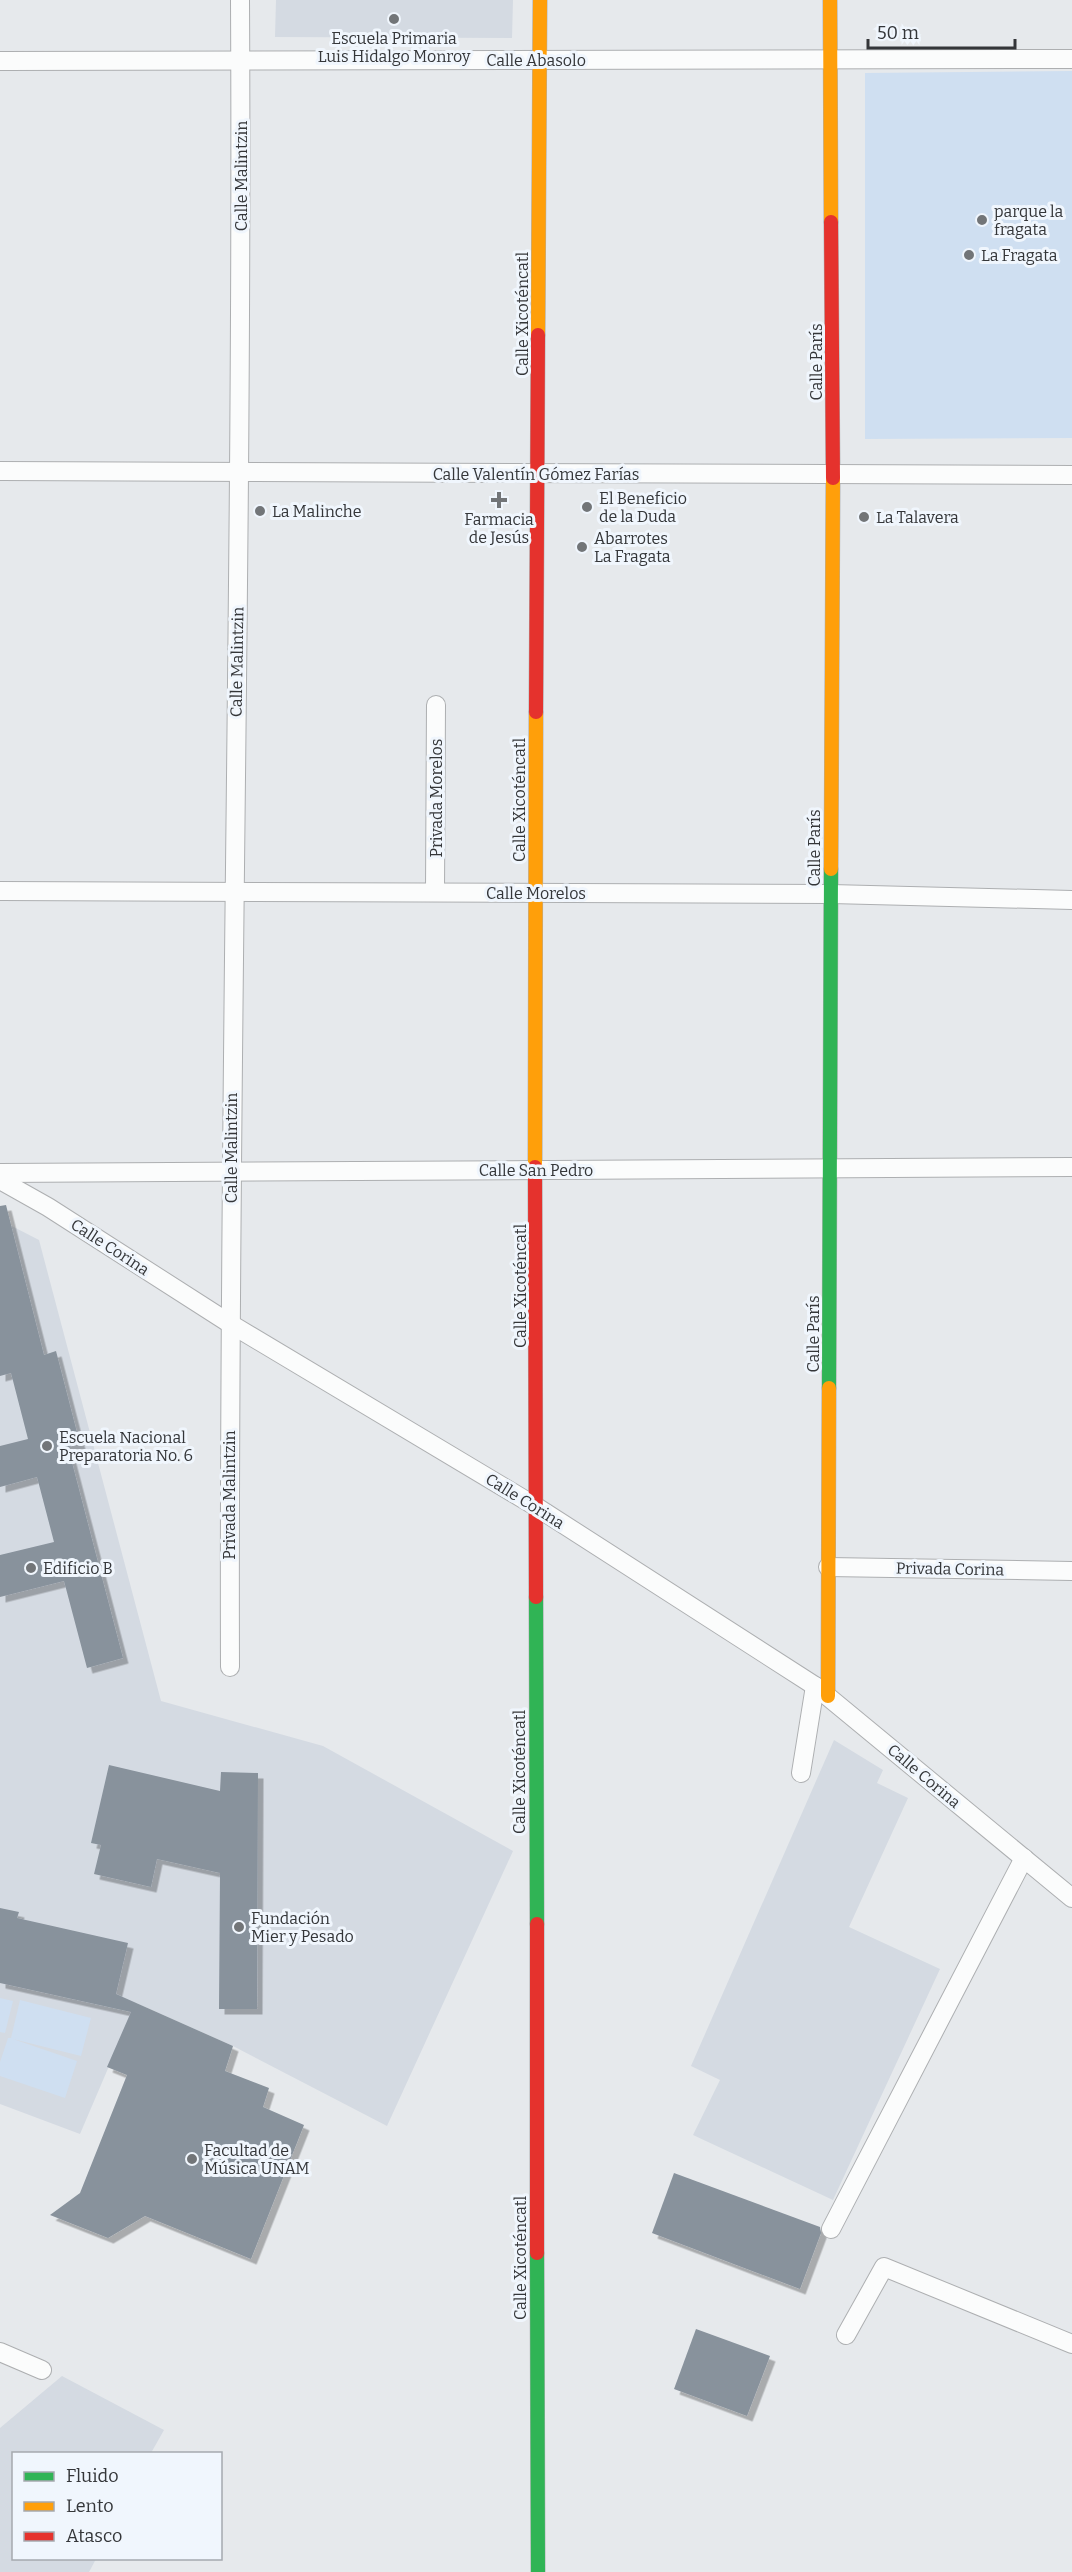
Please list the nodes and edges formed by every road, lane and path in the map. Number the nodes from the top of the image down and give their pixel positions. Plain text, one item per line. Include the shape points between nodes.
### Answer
1 (240, 0) edge
2 (540, 0) edge
3 (830, 0) edge
4 (830, 58) junction
5 (1072, 59) edge
6 (539, 60) junction
7 (0, 61) edge
8 (241, 61) junction
9 (0, 471) edge
10 (241, 472) junction
11 (538, 474) junction
12 (834, 474) junction
13 (1072, 475) edge
14 (436, 705) dead end
15 (233, 890) junction
16 (0, 891) edge
17 (435, 892) junction
18 (535, 893) junction
19 (831, 894) junction
20 (1072, 900) edge
21 (1072, 1167) edge
22 (537, 1169) junction
23 (831, 1169) junction
24 (232, 1172) junction
25 (0, 1173) edge
26 (0, 1180) edge
27 (229, 1323) junction
28 (535, 1506) junction
29 (828, 1567) junction
30 (1072, 1571) edge
31 (230, 1667) dead end
32 (822, 1691) junction
33 (801, 1773) dead end
34 (1024, 1858) junction
35 (1072, 1898) edge
36 (831, 2229) dead end
37 (846, 2335) dead end
38 (1072, 2344) edge
39 (0, 2352) edge
40 (42, 2370) dead end
41 (538, 2572) edge

1 - 8 street, Calle Malintzin
2 - 6 street, Calle Xicoténcatl
3 - 4 street, Calle París
4 - 5 street, Calle Abasolo
4 - 6 street, Calle Abasolo
4 - 12 street, Calle París
6 - 8 street, Calle Abasolo
6 - 11 street, Calle Xicoténcatl
7 - 8 street, Calle Abasolo
8 - 10 street, Calle Malintzin
9 - 10 street, Calle Valentín Gómez Farías
10 - 11 street, Calle Valentín Gómez Farías
10 - 15 street, Calle Malintzin
11 - 12 street, Calle Valentín Gómez Farías
11 - 18 street, Calle Xicoténcatl
12 - 13 street, Calle Valentín Gómez Farías
12 - 19 street, Calle París
14 - 17 street, Privada Morelos
15 - 16 street, Calle Morelos
15 - 17 street, Calle Morelos
15 - 24 street, Calle Malintzin
17 - 18 street, Calle Morelos
18 - 19 street, Calle Morelos
18 - 22 street, Calle Xicoténcatl
19 - 20 street, Calle Morelos
19 - 23 street, Calle París
21 - 23 street, Calle San Pedro
22 - 23 street, Calle San Pedro
22 - 24 street, Calle San Pedro
22 - 28 street, Calle Xicoténcatl
23 - 29 street, Calle París
24 - 25 street, Calle San Pedro
24 - 27 street, Calle Malintzin
26 - 27 street, Calle Corina
27 - 28 street, Calle Corina
27 - 31 street, Privada Malintzin
28 - 32 street, Calle Corina
28 - 41 street, Calle Xicoténcatl
29 - 30 street, Privada Corina
29 - 32 street, Calle París
32 - 33 street
32 - 34 street, Calle Corina
34 - 35 street, Calle Corina
34 - 36 street
37 - 38 street via 884,2267
39 - 40 street

